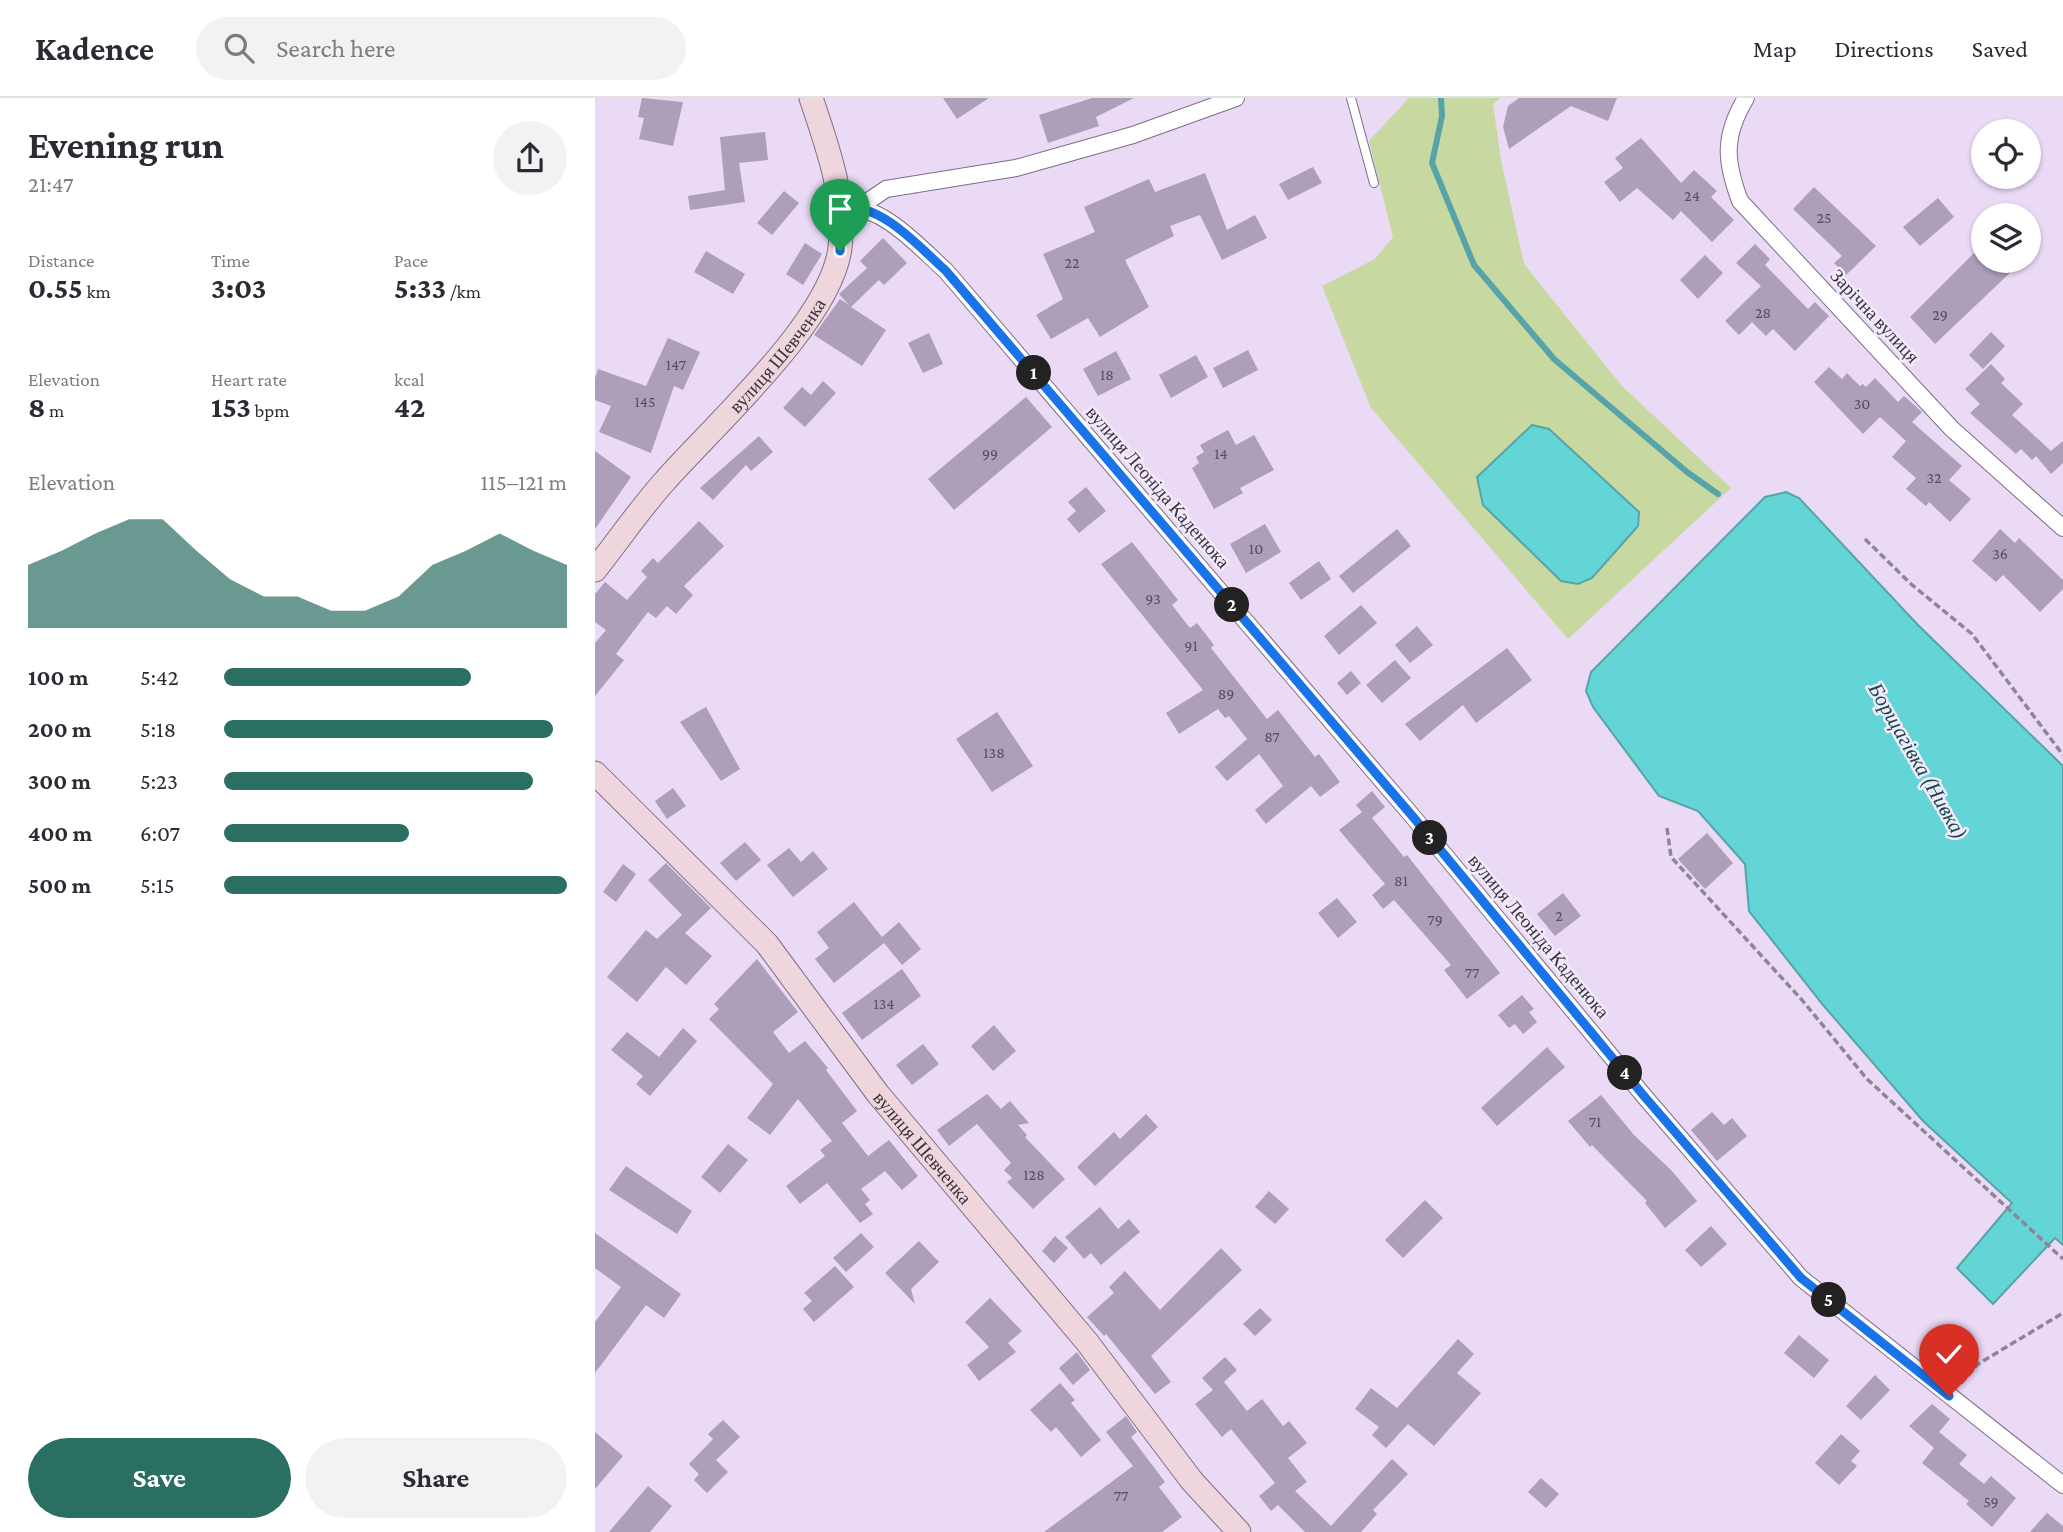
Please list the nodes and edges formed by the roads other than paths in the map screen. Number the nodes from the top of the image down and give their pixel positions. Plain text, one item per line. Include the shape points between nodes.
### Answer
1 (811, 98) edge
2 (1236, 98) edge
3 (1351, 98) edge
4 (1746, 98) edge
5 (1374, 183) dead end
6 (851, 207) junction
7 (2063, 528) edge
8 (595, 570) edge
9 (595, 773) edge
10 (2063, 1485) edge
11 (1238, 1532) edge

1 - 6 street, вулиця Шевченка
2 - 6 street via 1133,135 1016,168 886,189
3 - 5 lane
4 - 7 street, Зарічна вулиця via 1728,144 1727,167 1740,201 1952,429
6 - 8 street, вулиця Шевченка via 828,291 793,341 662,484
6 - 10 street, вулиця Леоніда Каденюка via 903,232 946,271 1801,1278
9 - 11 street, вулиця Шевченка via 767,944 878,1094 1087,1342 1192,1481

